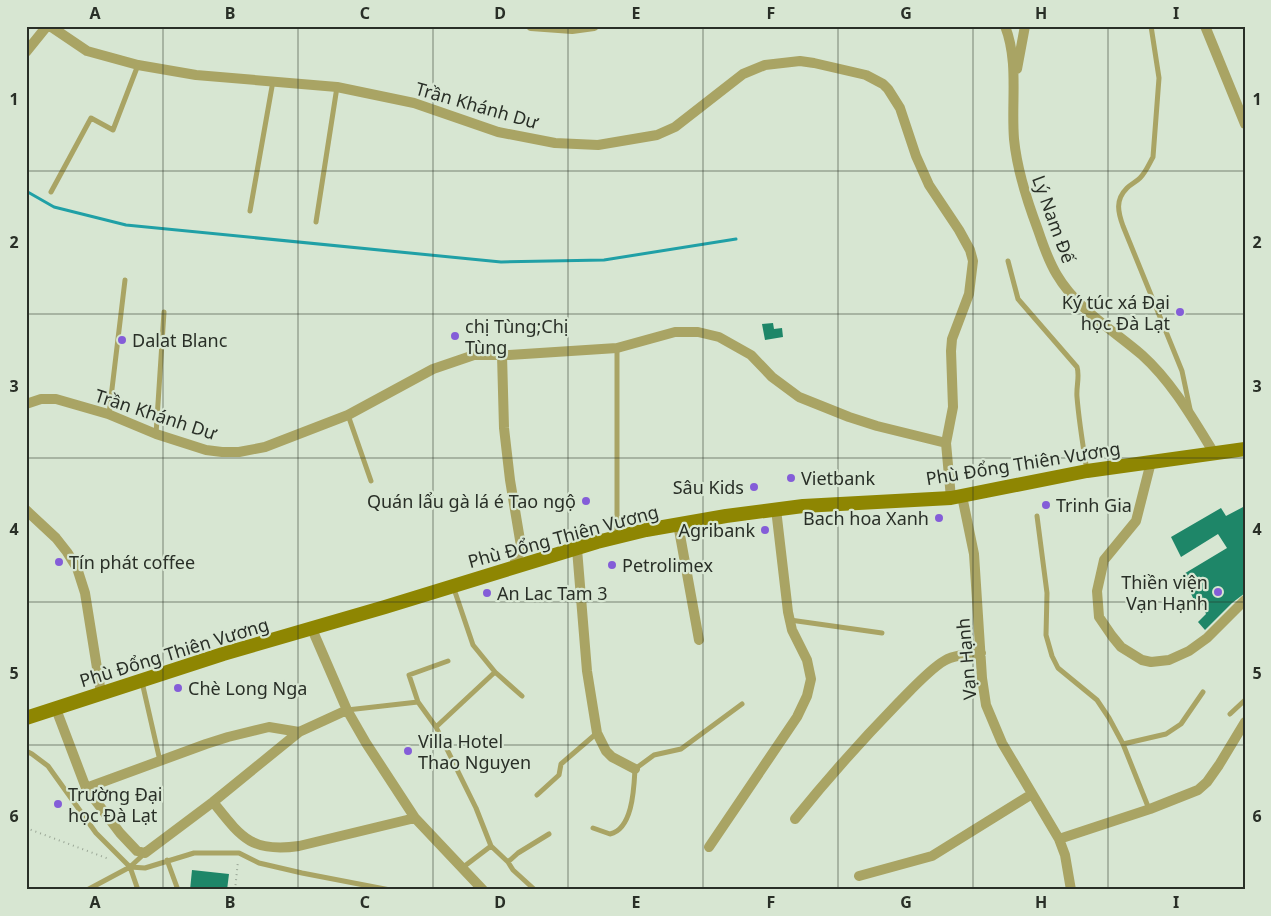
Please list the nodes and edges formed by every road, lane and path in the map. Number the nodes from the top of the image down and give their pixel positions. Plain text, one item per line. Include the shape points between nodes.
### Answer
1 (49, 26) edge
2 (532, 26) edge
3 (594, 26) edge
4 (1006, 26) edge
5 (1025, 26) edge
6 (1151, 26) edge
7 (1205, 26) edge
8 (26, 52) edge
9 (138, 65) junction
10 (273, 80) junction
11 (1013, 83) junction
12 (337, 87) junction
13 (1245, 124) edge
14 (51, 192) dead end
15 (250, 212) dead end
16 (316, 222) dead end
17 (1008, 261) dead end
18 (125, 280) dead end
19 (164, 312) dead end
20 (617, 348) junction
21 (502, 355) junction
22 (26, 404) edge
23 (108, 414) junction
24 (348, 415) junction
25 (1191, 415) junction
26 (156, 434) junction
27 (946, 443) junction
28 (1245, 449) edge
29 (1214, 453) junction
30 (1150, 462) junction
31 (1087, 471) junction
32 (370, 481) dead end
33 (957, 497) junction
34 (776, 509) junction
35 (26, 510) edge
36 (1037, 516) dead end
37 (678, 524) junction
38 (617, 537) junction
39 (577, 549) junction
40 (512, 568) junction
41 (452, 586) junction
42 (1245, 600) edge
43 (790, 620) junction
44 (312, 629) junction
45 (882, 634) dead end
46 (699, 640) dead end
47 (981, 653) junction
48 (448, 661) dead end
49 (495, 672) junction
50 (142, 681) junction
51 (1203, 692) dead end
52 (101, 694) junction
53 (522, 696) dead end
54 (1245, 700) edge
55 (418, 702) junction
56 (742, 704) dead end
57 (56, 709) junction
58 (347, 710) junction
59 (1230, 714) dead end
60 (26, 718) edge
61 (1245, 722) edge
62 (436, 727) junction
63 (299, 732) junction
64 (597, 733) junction
65 (1123, 744) junction
66 (26, 751) edge
67 (160, 761) junction
68 (635, 769) junction
69 (86, 788) junction
70 (1032, 794) junction
71 (538, 795) dead end
72 (213, 802) junction
73 (1150, 809) junction
74 (415, 818) junction
75 (795, 819) dead end
76 (26, 828) edge
77 (593, 828) dead end
78 (549, 834) dead end
79 (1059, 839) junction
80 (491, 846) junction
81 (709, 847) dead end
82 (239, 853) junction
83 (145, 854) junction
84 (167, 860) junction
85 (508, 862) junction
86 (130, 867) junction
87 (462, 868) junction
88 (859, 876) dead end
89 (87, 890) edge
90 (138, 890) edge
91 (178, 890) edge
92 (235, 890) edge
93 (390, 890) edge
94 (483, 890) edge
95 (535, 890) edge
96 (1071, 890) edge

1 - 8 street
1 - 9 street, Trần Khánh Dư via 88,51
2 - 3 street via 572,29
4 - 11 street, Lý Nam Đế via 1012,46
5 - 11 street
6 - 25 lane via 1159,78 1153,157 1140,178 1121,196 1118,211 1182,371
7 - 13 street
9 - 10 street, Trần Khánh Dư via 196,75
9 - 14 lane via 113,130 91,118
10 - 12 street, Trần Khánh Dư
10 - 15 lane
11 - 25 street, Lý Nam Đế via 1014,140 1020,175 1057,275 1070,294 1143,356
12 - 16 lane
12 - 27 street, Trần Khánh Dư via 414,103 498,132 555,143 598,144 657,135 675,127 743,74 765,64 814,63 866,76 883,84 900,108 929,185 959,230 973,260 969,294 952,339 953,407
17 - 31 lane via 1015,290 1024,307 1077,366 1078,414
18 - 23 lane
19 - 26 lane
20 - 21 street, Trần Khánh Dư
20 - 27 street, Trần Khánh Dư via 675,332 698,332 719,337 751,355 772,378 799,397 849,418
20 - 38 lane
21 - 24 street, Trần Khánh Dư via 474,355 455,360
21 - 40 street via 504,428 521,546
22 - 23 street, Trần Khánh Dư via 56,399
23 - 26 street, Trần Khánh Dư
24 - 26 street, Trần Khánh Dư via 266,447 239,452 206,450
24 - 32 lane
25 - 29 street, Lý Nam Đế
27 - 33 street, Trần Khánh Dư
28 - 29 main road, Phù Đổng Thiên Vương
29 - 30 main road, Phù Đổng Thiên Vương
30 - 31 main road, Phù Đổng Thiên Vương
30 - 42 street via 1136,521 1104,560 1097,591 1099,618 1121,647 1142,660 1169,660 1206,638
31 - 33 main road, Phù Đổng Thiên Vương
33 - 34 main road, Phù Đổng Thiên Vương
33 - 47 street, Vạn Hạnh via 974,554
34 - 37 main road, Phù Đổng Thiên Vương
34 - 43 street
35 - 52 street via 56,538 77,568 86,593
36 - 65 lane via 1047,593 1046,635 1052,656 1058,668 1097,700
37 - 38 main road, Phù Đổng Thiên Vương
37 - 46 street
38 - 39 main road, Phù Đổng Thiên Vương
39 - 40 main road, Phù Đổng Thiên Vương
39 - 64 street via 587,672
40 - 41 main road, Phù Đổng Thiên Vương
41 - 44 main road, Phù Đổng Thiên Vương
41 - 49 lane via 474,645
43 - 45 lane
43 - 81 street via 808,660 811,679 807,696 798,717
44 - 50 main road, Phù Đổng Thiên Vương
44 - 58 street
47 - 70 street, Vạn Hạnh via 984,696 992,722
47 - 75 street via 952,658 932,671 839,765
48 - 55 lane via 409,675
49 - 53 lane
49 - 62 lane
50 - 52 main road, Phù Đổng Thiên Vương
50 - 67 lane
51 - 65 lane via 1181,724 1166,734
52 - 57 main road, Phù Đổng Thiên Vương
54 - 59 lane
55 - 58 lane
55 - 62 lane
56 - 68 lane via 681,749 654,755
57 - 60 main road, Phù Đổng Thiên Vương
57 - 69 street
58 - 63 street
58 - 74 street
61 - 73 street via 1207,782 1198,790
62 - 80 lane
63 - 67 street via 269,727 206,744
63 - 72 street
64 - 68 street via 612,757
64 - 71 lane via 561,764 559,775
65 - 73 lane
66 - 86 lane via 48,766 96,833
67 - 69 street
68 - 77 lane via 630,810 624,823 610,834
69 - 83 street via 120,833 137,851
70 - 79 street, Vạn Hạnh
70 - 88 street via 932,856
72 - 74 street via 244,838 263,847 299,846
72 - 83 street
73 - 79 street
74 - 87 street
76 - 86 path
78 - 85 lane via 518,852
79 - 96 street, Vạn Hạnh
80 - 85 lane
80 - 87 lane
82 - 84 lane via 194,853
82 - 92 path
82 - 93 lane via 258,863
83 - 86 lane
84 - 86 lane via 145,868
84 - 91 lane
85 - 95 lane
86 - 89 lane
86 - 90 lane
87 - 94 street

